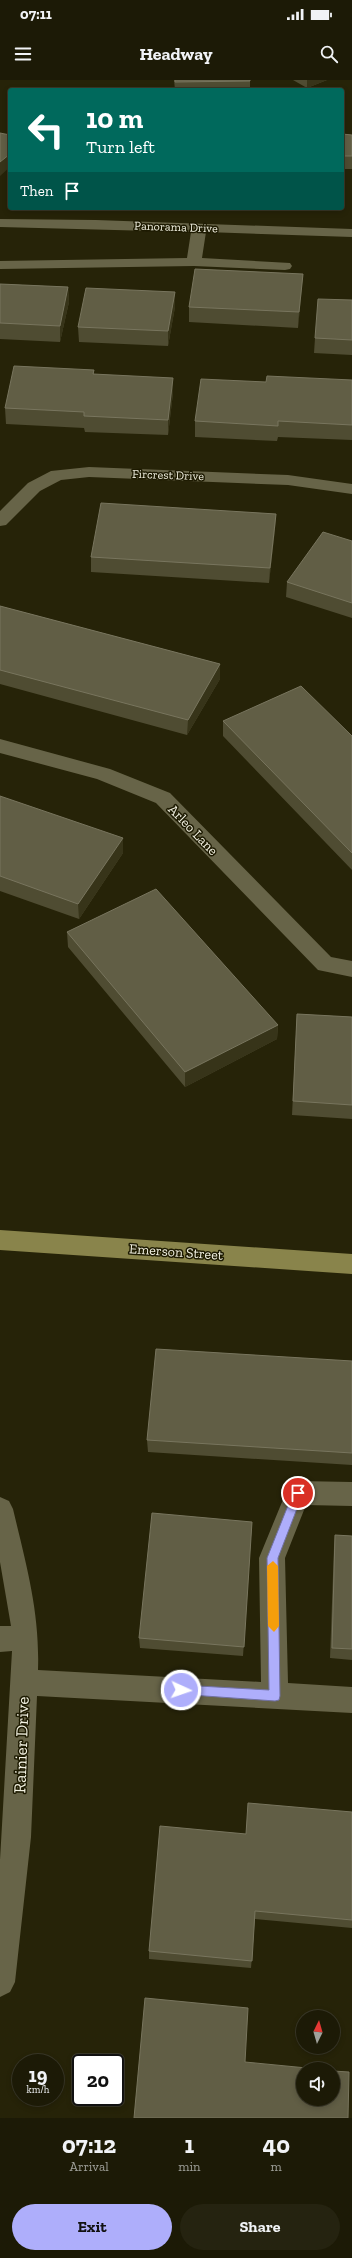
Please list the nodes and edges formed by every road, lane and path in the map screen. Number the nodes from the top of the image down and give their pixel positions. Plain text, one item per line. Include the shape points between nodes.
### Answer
1 (0, 223) edge
2 (199, 227) junction
3 (351, 235) edge
4 (194, 262) junction
5 (0, 265) edge
6 (285, 266) dead end
7 (352, 489) edge
8 (0, 521) edge
9 (0, 746) edge
10 (352, 969) edge
11 (0, 1240) edge
12 (352, 1264) edge
13 (352, 1494) edge
14 (0, 1509) edge
15 (13, 1639) edge
16 (24, 1682) junction
17 (275, 1696) junction
18 (352, 1700) edge
19 (0, 1982) edge

1 - 2 street, Panorama Drive
2 - 3 street, Panorama Drive
2 - 4 street
4 - 5 street
4 - 6 street
7 - 8 street, Fircrest Drive via 288,480 89,472 57,475 34,487
9 - 10 street, Arleo Lane via 143,788 163,798 325,964
11 - 12 main road, Emerson Street
13 - 17 street via 298,1493 272,1558
14 - 15 street, Rainier Drive via 19,1587
15 - 16 street, Rainier Drive
16 - 17 street
16 - 19 street, Rainier Drive via 17,1837
17 - 18 street

